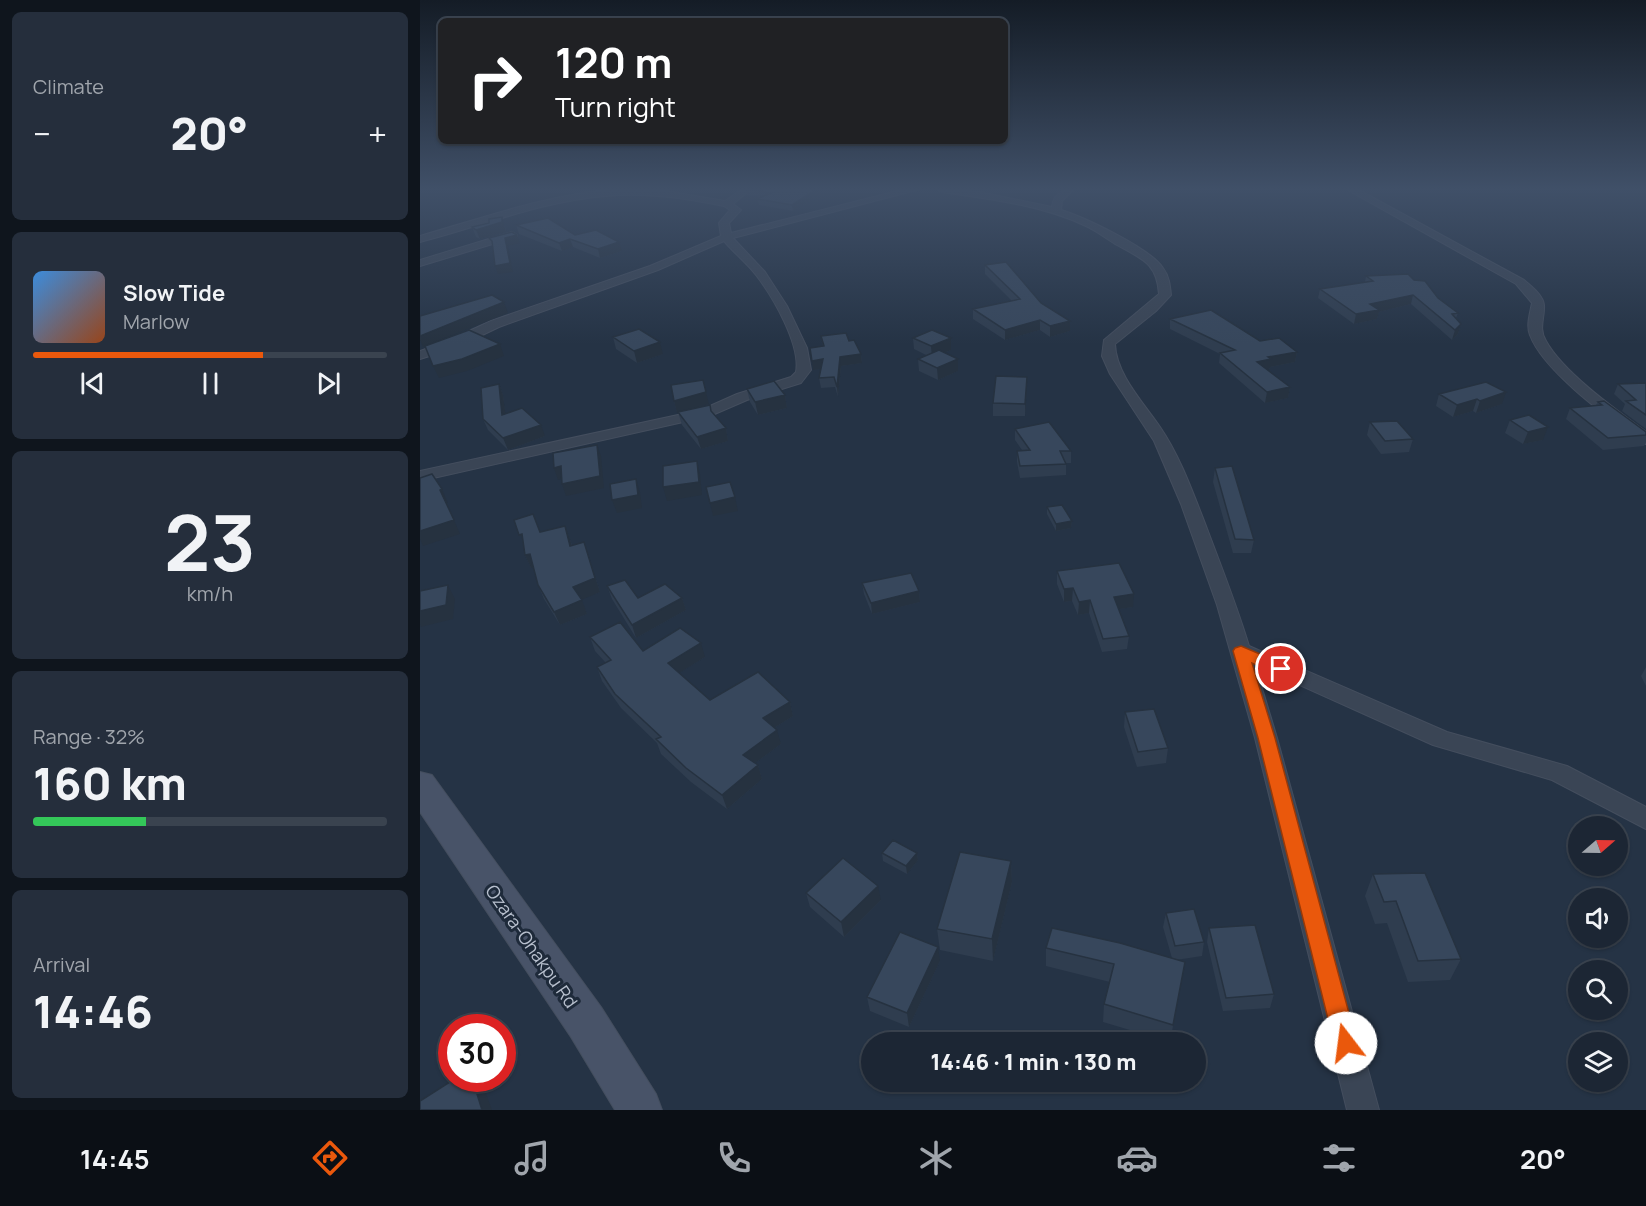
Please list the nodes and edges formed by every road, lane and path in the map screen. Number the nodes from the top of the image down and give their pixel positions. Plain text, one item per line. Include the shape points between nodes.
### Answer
1 (493, 241) edge
2 (717, 241) edge
3 (730, 241) edge
4 (1120, 241) edge
5 (1445, 241) edge
6 (420, 263) edge
7 (420, 355) edge
8 (1646, 439) edge
9 (420, 476) edge
10 (1241, 651) junction
11 (420, 785) edge
12 (1646, 819) edge
13 (640, 1110) edge
14 (1363, 1110) edge

1 - 6 street
2 - 7 street
3 - 9 street via 759,272 784,311 805,369 796,380 705,414
4 - 10 street via 1162,271 1165,295 1142,318 1122,329 1109,344 1110,357 1162,441 1194,515
5 - 8 street via 1520,282 1538,303 1535,334 1541,345 1593,398
10 - 12 street via 1441,739 1559,772
10 - 14 street
11 - 13 main road, Ozara-Ohakpu Rd via 586,1022

